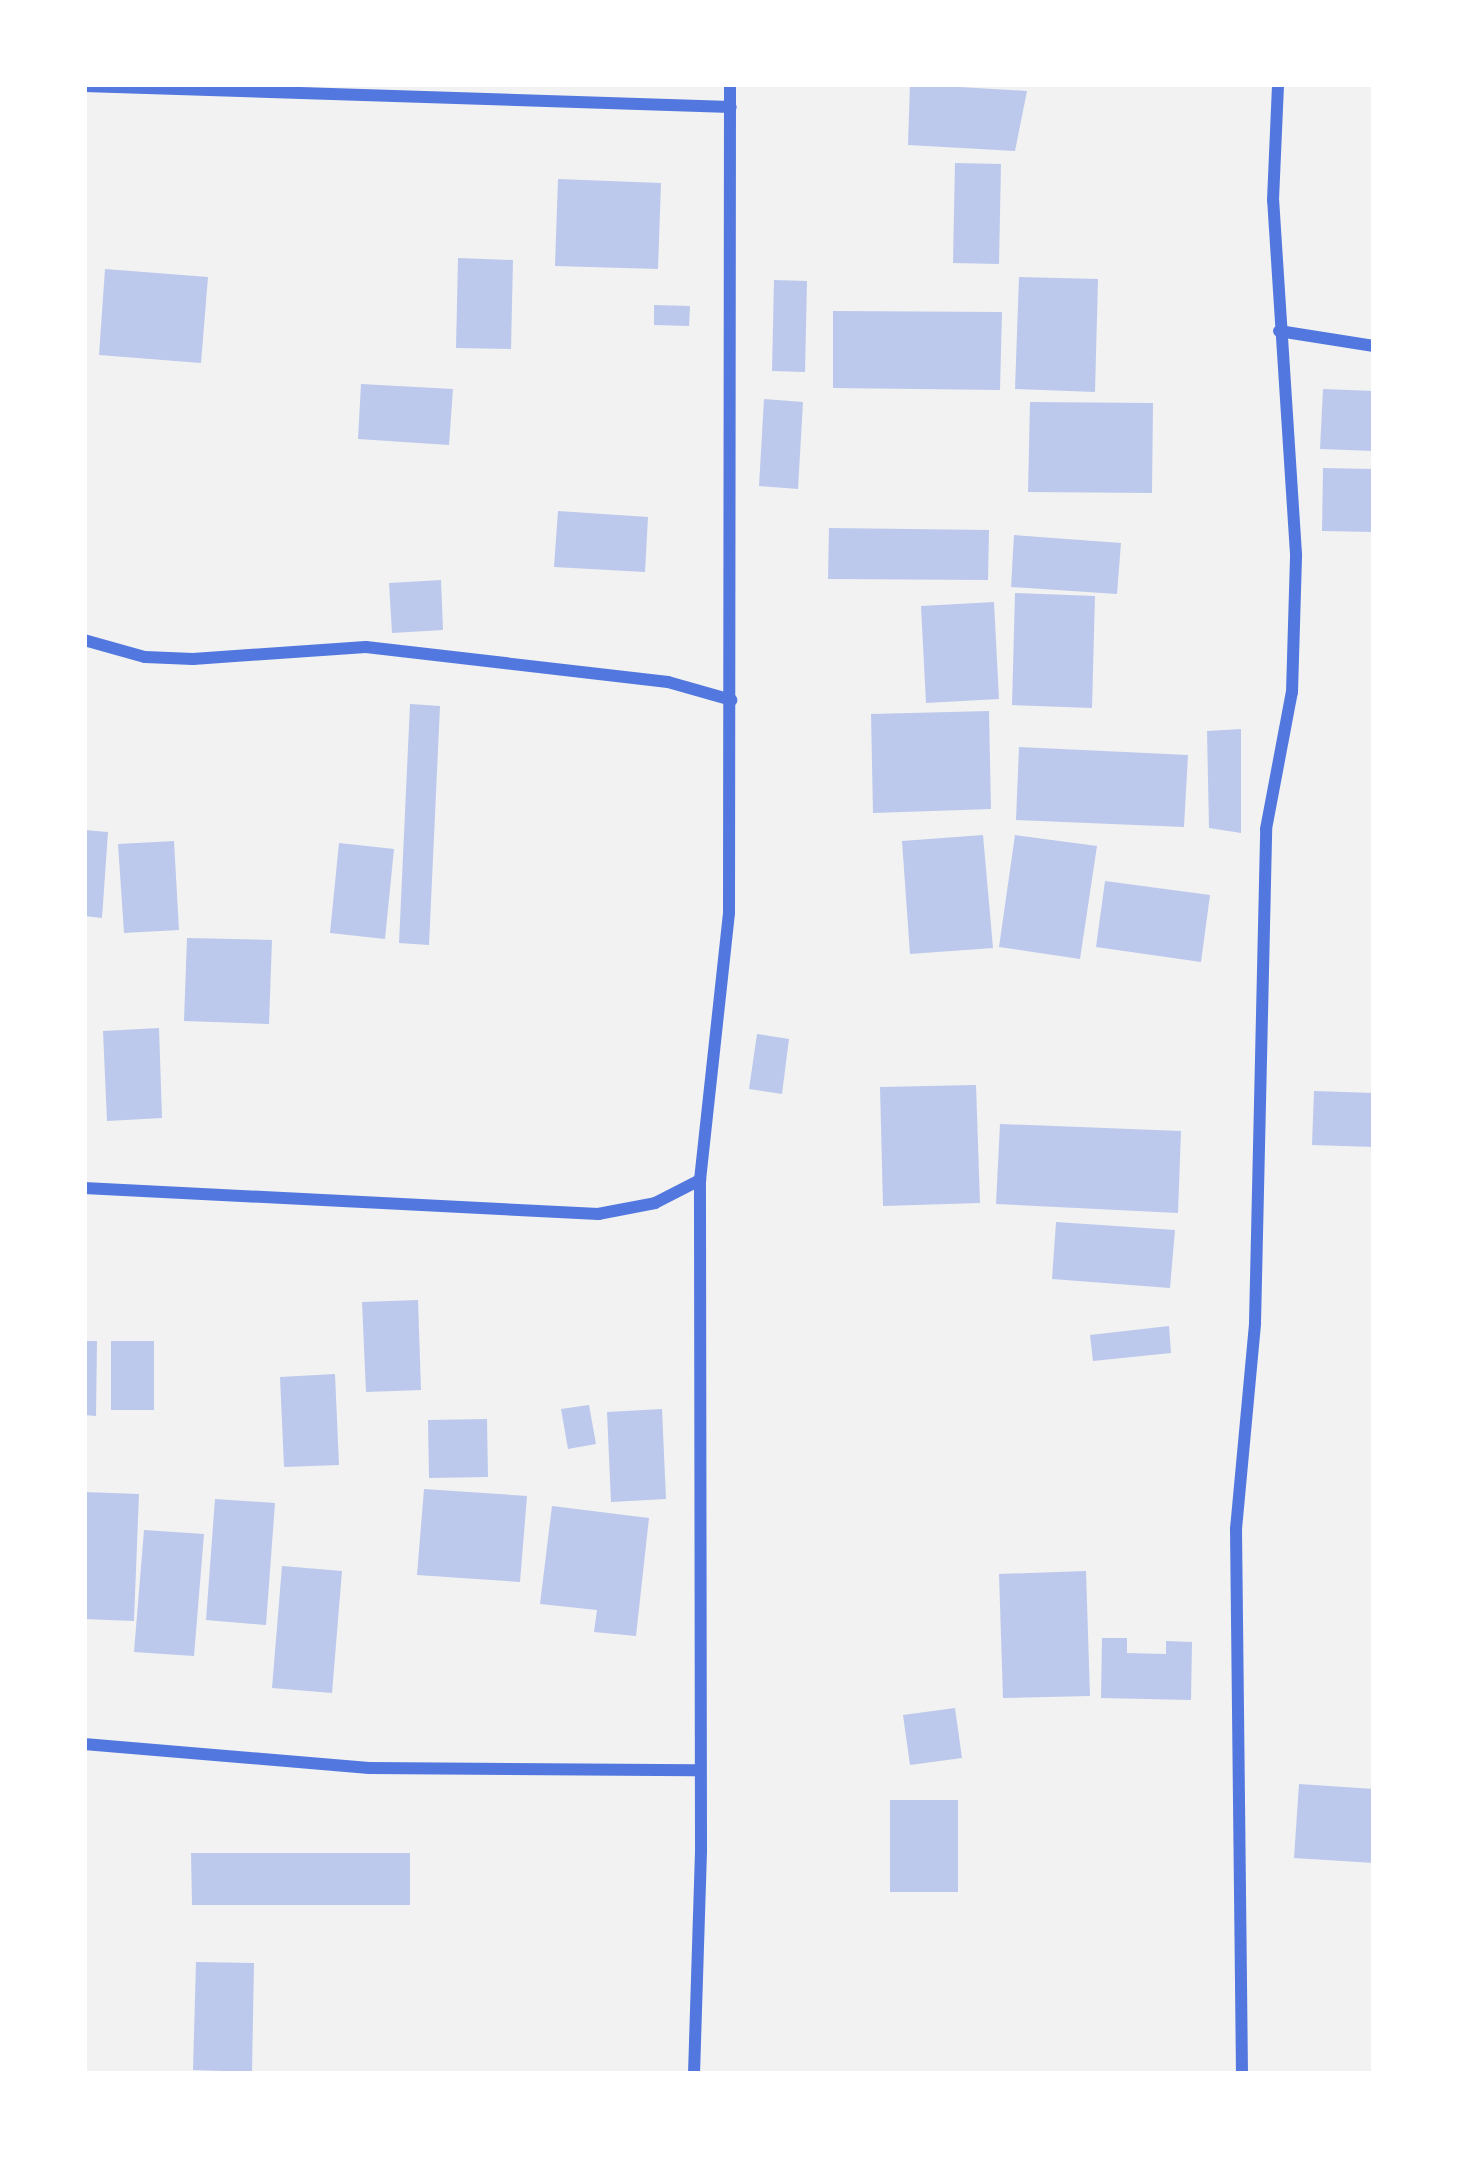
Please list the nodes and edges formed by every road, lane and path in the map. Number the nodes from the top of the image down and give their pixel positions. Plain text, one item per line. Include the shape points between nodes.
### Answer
1 (730, 84) edge
2 (1278, 84) edge
3 (84, 86) edge
4 (730, 107) junction
5 (1279, 332) junction
6 (1374, 346) edge
7 (84, 640) edge
8 (731, 700) junction
9 (700, 1180) junction
10 (84, 1188) edge
11 (84, 1744) edge
12 (696, 1770) junction
13 (694, 2074) edge
14 (1242, 2074) edge

1 - 4 street
2 - 5 street
3 - 4 street
4 - 8 street
5 - 6 street
5 - 14 street via 1296,554 1292,692 1266,829 1255,1323 1236,1528
7 - 8 street via 145,657 193,659 366,647 668,682
8 - 9 street via 729,914
9 - 10 street via 655,1203 598,1214
9 - 12 street
11 - 12 street via 369,1768
12 - 13 street

